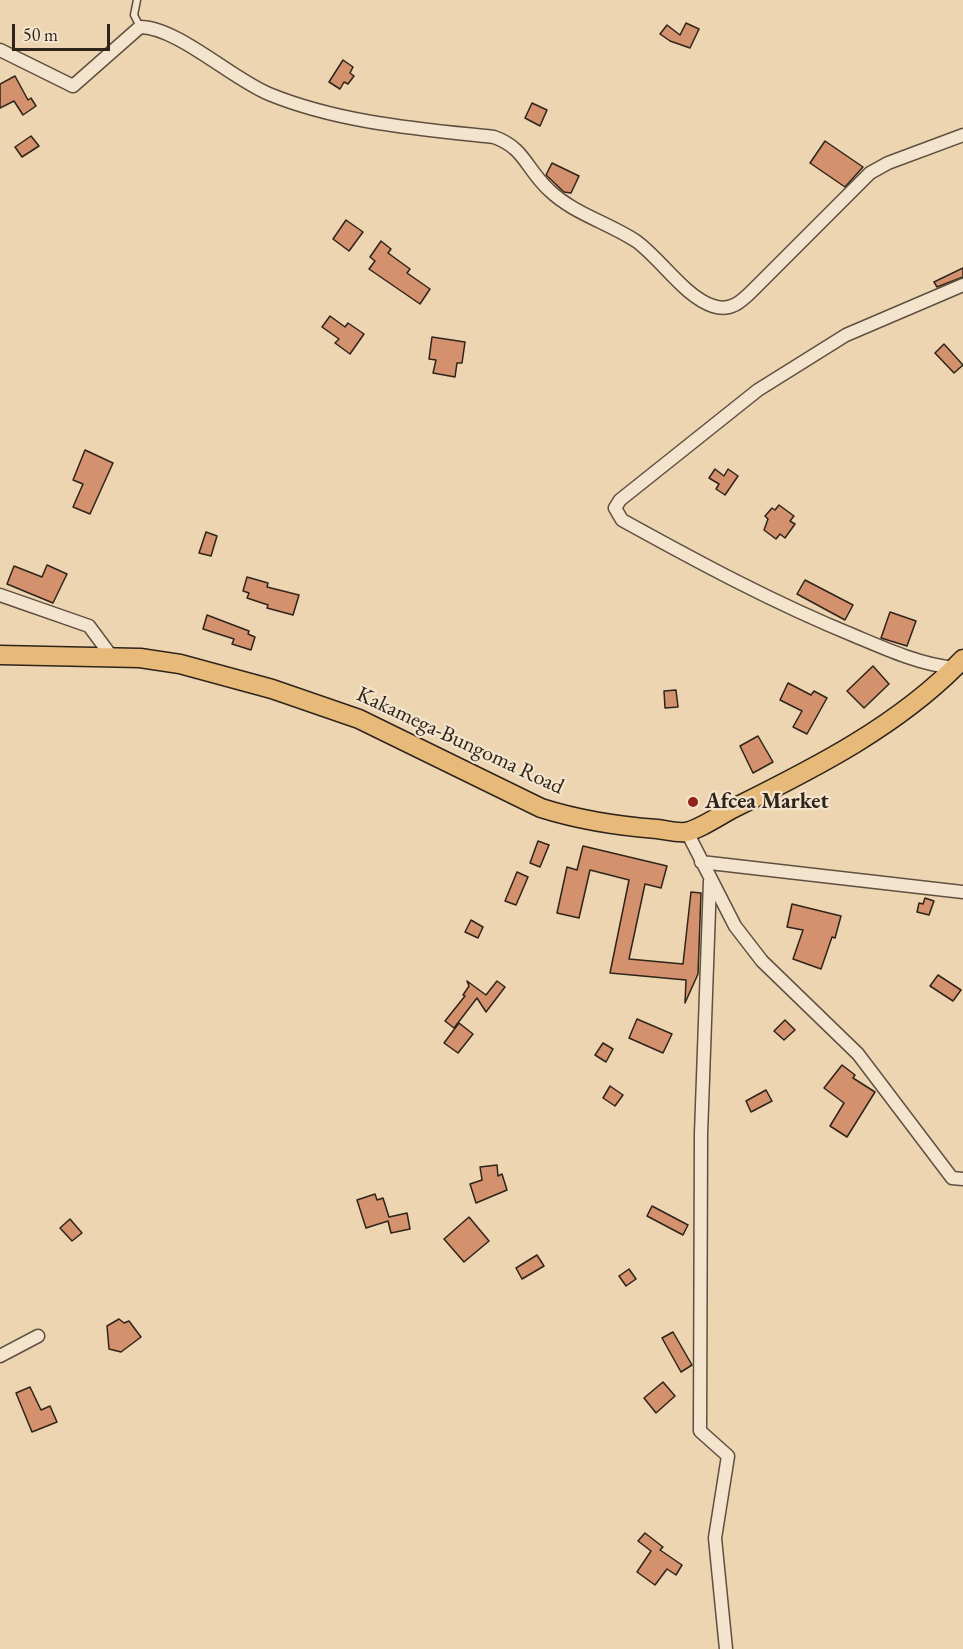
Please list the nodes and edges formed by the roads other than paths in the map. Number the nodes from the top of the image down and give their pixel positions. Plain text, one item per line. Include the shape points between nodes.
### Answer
1 (137, 0) edge
2 (140, 27) junction
3 (0, 50) edge
4 (963, 135) edge
5 (963, 285) edge
6 (0, 595) edge
7 (0, 655) edge
8 (112, 657) junction
9 (959, 664) edge
10 (687, 832) junction
11 (701, 862) junction
12 (710, 881) junction
13 (963, 892) edge
14 (963, 1179) edge
15 (38, 1336) dead end
16 (0, 1356) edge
17 (726, 1649) edge

1 - 2 lane via 134,15
2 - 3 street via 73,86
2 - 4 street via 151,27 245,83 292,102 339,116 507,141 514,145 531,172 573,210 638,243 701,300 714,307 737,305 870,173
5 - 9 street via 846,335 758,390 615,508 622,520 758,593 930,666
6 - 8 street via 89,626
7 - 8 main road, Kakamega-Bungoma Road
8 - 10 main road, Kakamega-Bungoma Road via 180,664 326,706 570,817 621,827
9 - 10 main road via 903,712 859,740 795,778
10 - 11 street
11 - 12 street
11 - 13 street
12 - 14 street via 735,926 762,961 858,1054 952,1178
12 - 17 street via 701,1134 700,1431 728,1456 715,1538
15 - 16 street

